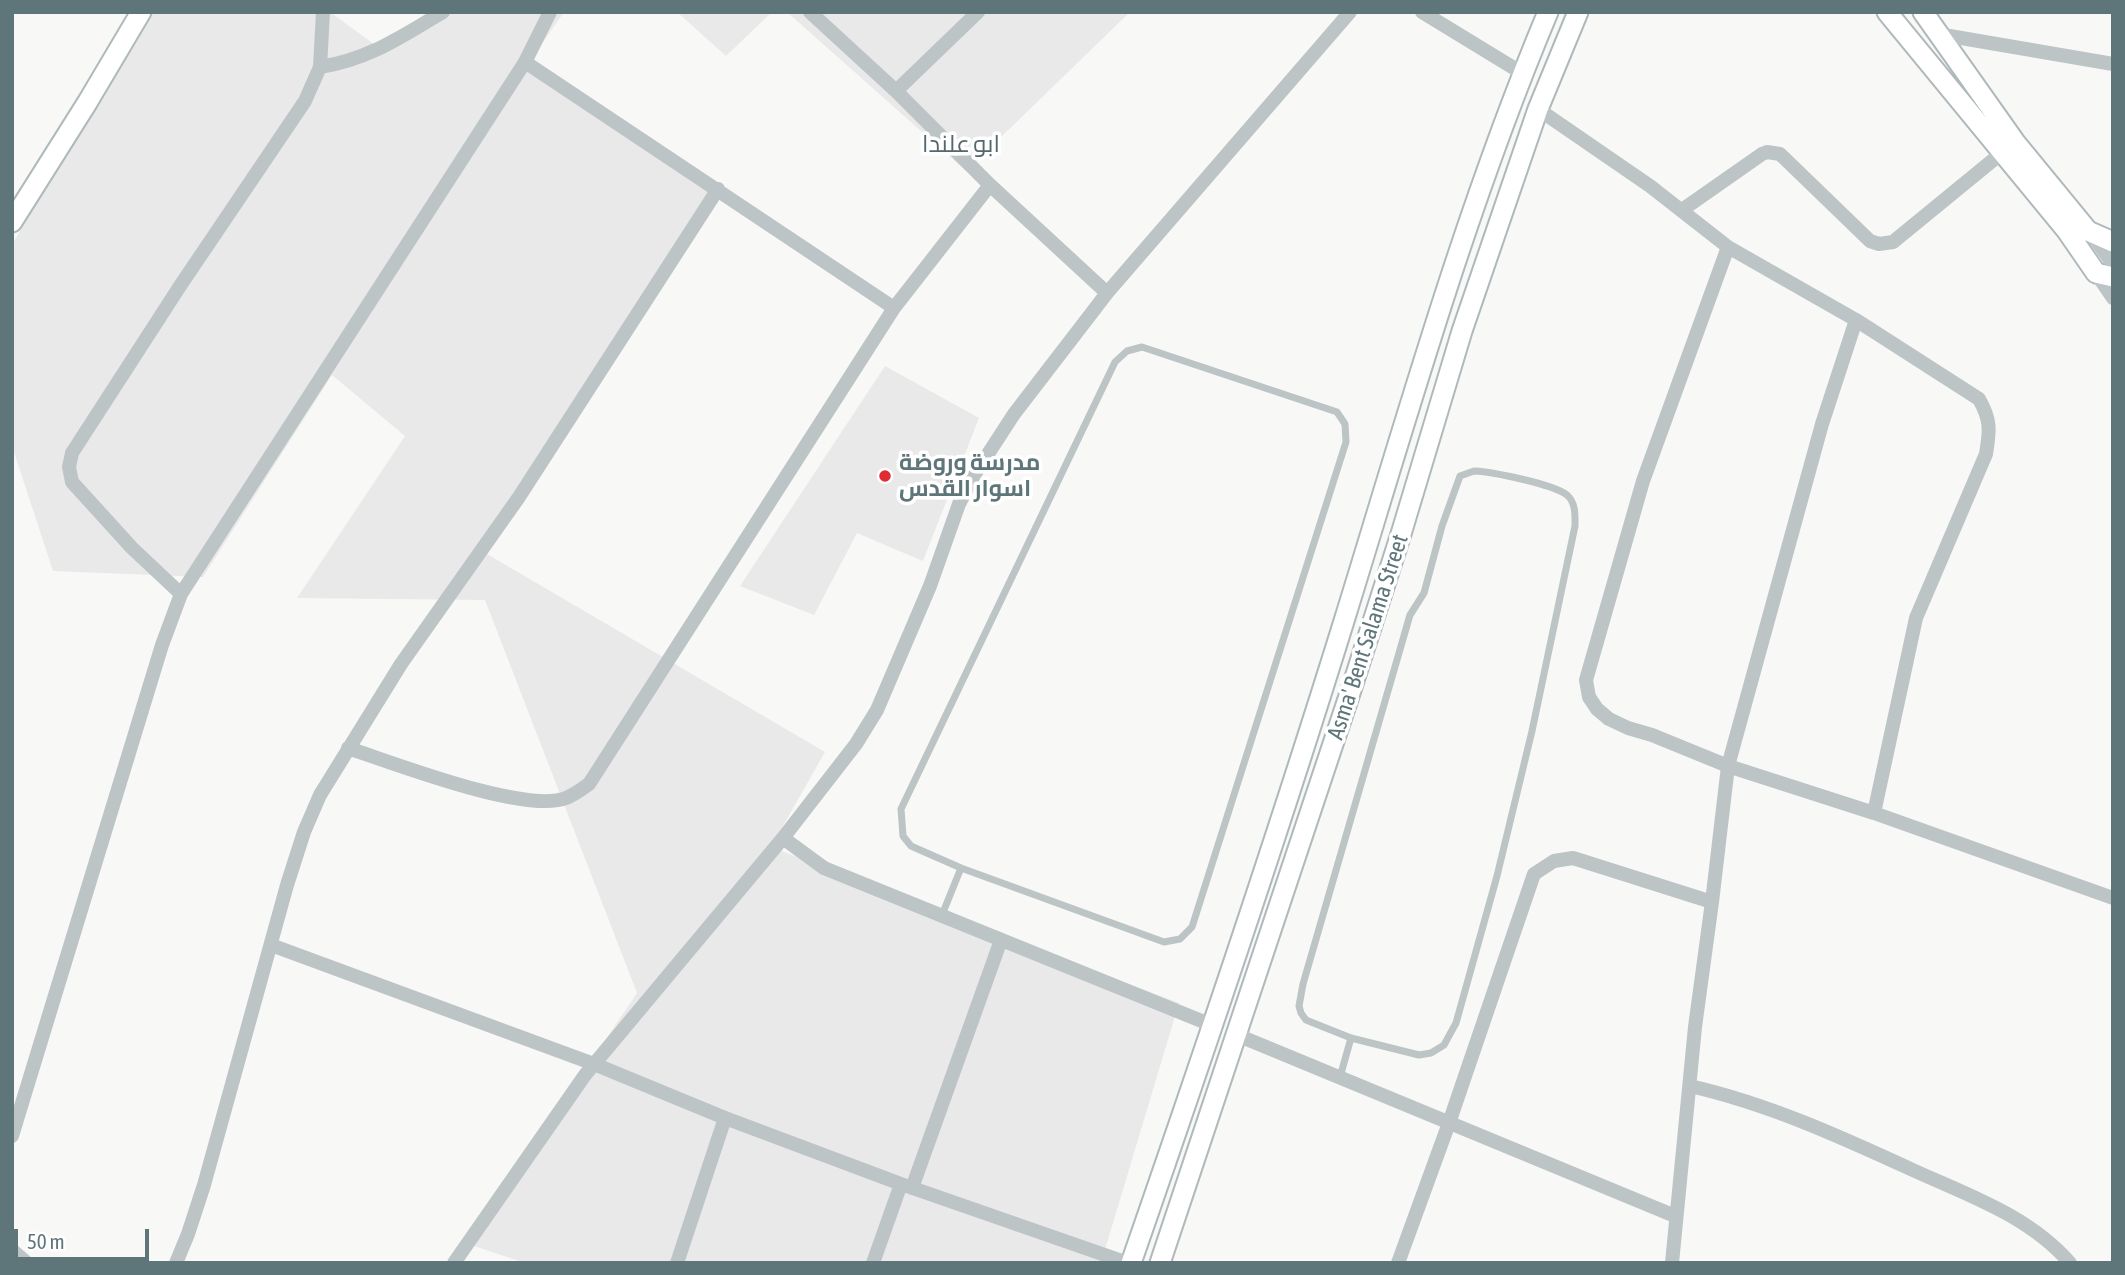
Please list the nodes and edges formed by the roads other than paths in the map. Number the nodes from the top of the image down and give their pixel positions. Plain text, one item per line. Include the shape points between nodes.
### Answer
1 (141, 12) edge
2 (323, 12) edge
3 (443, 12) edge
4 (551, 12) edge
5 (810, 12) edge
6 (978, 12) edge
7 (1350, 12) edge
8 (1422, 12) edge
9 (1548, 12) edge
10 (1578, 12) edge
11 (1887, 12) edge
12 (1923, 12) edge
13 (1938, 34) junction
14 (526, 62) junction
15 (2113, 64) edge
16 (320, 67) junction
17 (1522, 73) junction
18 (896, 91) junction
19 (1538, 109) junction
20 (2008, 147) junction
21 (990, 185) junction
22 (718, 189) junction
23 (1682, 210) junction
24 (12, 222) edge
25 (2088, 231) junction
26 (2113, 242) edge
27 (1728, 247) junction
28 (2107, 271) edge
29 (1107, 293) junction
30 (2113, 298) edge
31 (894, 308) junction
32 (1856, 320) junction
33 (181, 594) junction
34 (348, 748) junction
35 (1728, 766) junction
36 (1874, 813) junction
37 (783, 838) junction
38 (961, 867) junction
39 (2113, 898) edge
40 (1712, 902) junction
41 (942, 916) junction
42 (1001, 940) junction
43 (271, 945) junction
44 (1214, 1026) junction
45 (1237, 1035) junction
46 (1351, 1038) junction
47 (594, 1064) junction
48 (1340, 1078) junction
49 (1690, 1086) junction
50 (725, 1118) junction
51 (1448, 1123) junction
52 (12, 1136) edge
53 (907, 1186) junction
54 (1675, 1216) junction
55 (12, 1250) edge
56 (27, 1263) edge
57 (176, 1263) edge
58 (454, 1263) edge
59 (677, 1263) edge
60 (873, 1263) edge
61 (1130, 1263) edge
62 (1160, 1263) edge
63 (1398, 1263) edge
64 (1672, 1263) edge
65 (2070, 1263) edge

1 - 24 main road
2 - 16 street
3 - 16 street via 366,55
4 - 14 street
5 - 18 street
6 - 18 street
7 - 29 street
8 - 17 street
9 - 17 main road, Asma' Bent Salama Street
10 - 19 main road, Asma' Bent Salama Street
11 - 20 main road
12 - 13 main road
13 - 15 street
13 - 20 main road
14 - 22 street
14 - 33 street
16 - 33 street via 305,101 72,453 72,482
17 - 44 main road, Asma' Bent Salama Street via 1459,251
18 - 21 street
19 - 23 street
19 - 45 main road, Asma' Bent Salama Street via 1462,331 1364,651
20 - 23 street via 1886,244 1870,241 1774,152 1762,154
20 - 25 main road
20 - 28 main road via 2067,231
21 - 29 street
21 - 31 street
22 - 31 street
22 - 34 street via 519,497
23 - 27 street
25 - 26 main road
25 - 28 street
27 - 32 street
27 - 35 street via 1643,481 1586,680 1589,697 1609,719
28 - 30 street
29 - 37 street via 1014,414 973,477 877,710
31 - 34 street via 590,784 566,799 522,798 483,792
32 - 35 street via 1815,450
32 - 36 street via 1979,399 1990,425 1986,454 1916,618
33 - 52 street
34 - 43 street via 304,832
35 - 36 street
35 - 40 street
36 - 39 street
37 - 41 street via 824,868
37 - 47 street
38 - 38 lane via 911,846 903,836 901,809 1115,362 1127,351 1142,347 1337,412 1345,424 1346,442 1192,927 1180,939 1164,942
38 - 41 lane
40 - 49 street
40 - 51 street via 1573,858 1542,867 1534,874
41 - 42 street
42 - 44 street
42 - 53 street
43 - 47 street
43 - 57 street via 204,1185
44 - 61 main road, Asma' Bent Salama Street
45 - 48 street
45 - 62 main road, Asma' Bent Salama Street
46 - 46 lane via 1306,1020 1299,1006 1303,984 1410,615 1424,593 1460,476 1489,472 1566,494 1576,512 1575,526 1543,682 1456,1023 1444,1045 1419,1055
46 - 48 lane
47 - 50 street
47 - 58 street
48 - 51 street
49 - 54 street
49 - 65 street via 1818,1127 1979,1200 2029,1226
50 - 53 street
50 - 59 street
51 - 54 street
51 - 63 street
53 - 60 street
53 - 61 street
54 - 64 street
55 - 56 street

